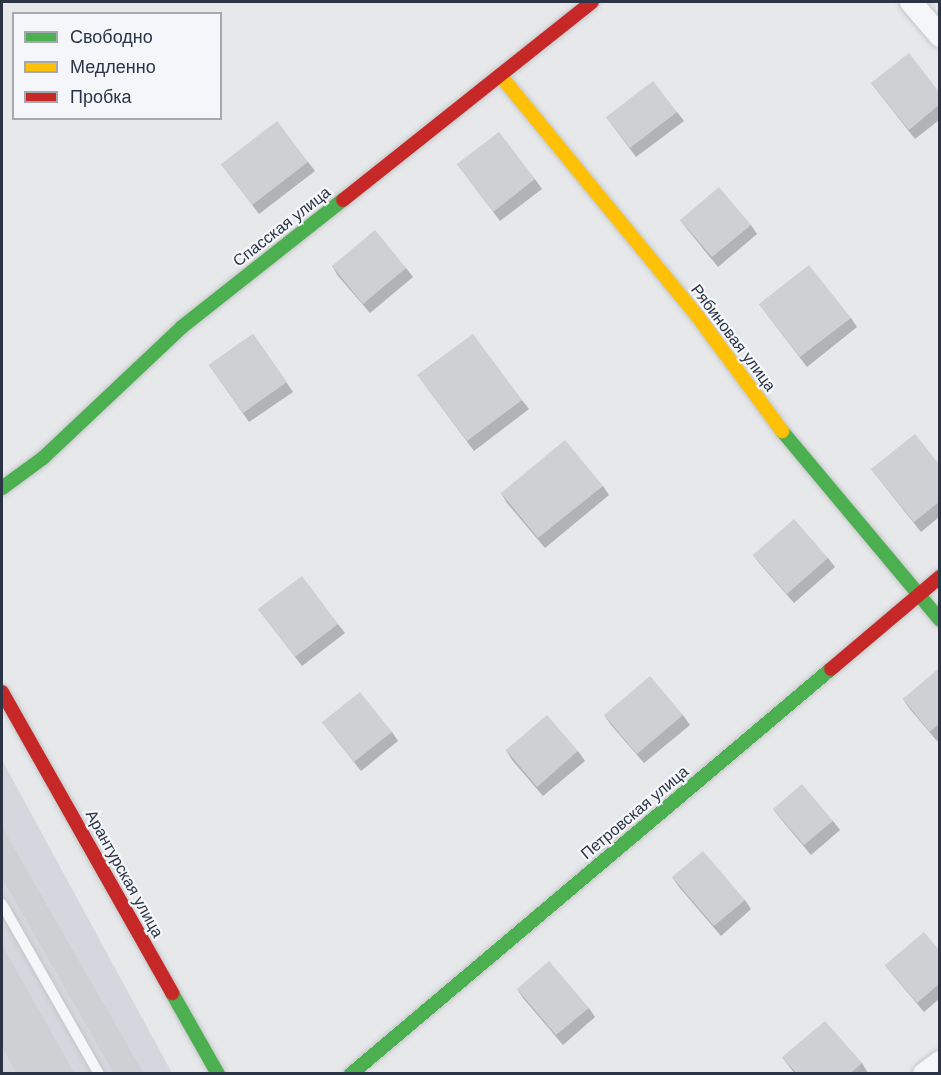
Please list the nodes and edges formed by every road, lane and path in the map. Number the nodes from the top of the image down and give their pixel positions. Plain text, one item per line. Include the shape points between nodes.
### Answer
1 (592, 2) edge
2 (911, 2) edge
3 (939, 36) edge
4 (500, 75) junction
5 (2, 488) edge
6 (939, 577) edge
7 (918, 595) junction
8 (939, 620) edge
9 (2, 692) edge
10 (2, 904) edge
11 (939, 1062) edge
12 (99, 1074) edge
13 (218, 1074) edge
14 (351, 1074) edge
15 (924, 1074) edge

1 - 4 street, Спасская улица
2 - 3 street
4 - 5 street, Спасская улица via 182,327 43,458
4 - 7 street, Рябиновая улица via 698,316 780,429
6 - 7 street, Петровская улица
7 - 8 street, Рябиновая улица
7 - 14 street, Петровская улица
9 - 13 street, Арантурская улица
10 - 12 lane
11 - 15 street

